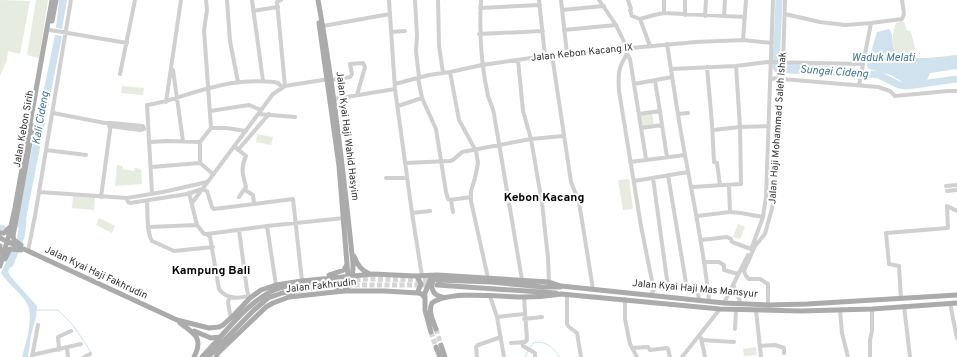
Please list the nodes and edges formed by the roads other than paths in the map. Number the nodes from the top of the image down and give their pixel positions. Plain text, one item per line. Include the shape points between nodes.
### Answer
1 (52, 0) edge
2 (56, 0) edge
3 (71, 0) edge
4 (135, 0) edge
5 (181, 0) edge
6 (206, 0) edge
7 (227, 0) edge
8 (252, 0) edge
9 (281, 0) edge
10 (315, 0) edge
11 (318, 0) edge
12 (389, 0) edge
13 (415, 0) edge
14 (438, 0) edge
15 (481, 0) edge
16 (561, 0) edge
17 (599, 0) edge
18 (628, 0) edge
19 (664, 0) edge
20 (685, 0) edge
21 (706, 0) edge
22 (725, 0) edge
23 (746, 0) edge
24 (773, 0) edge
25 (786, 0) edge
26 (902, 0) edge
27 (540, 2) edge
28 (604, 6) junction
29 (278, 7) junction
30 (480, 8) junction
31 (562, 10) junction
32 (253, 11) junction
33 (664, 13) junction
34 (390, 14) junction
35 (785, 14) junction
36 (685, 15) junction
37 (705, 16) junction
38 (724, 16) junction
39 (744, 17) junction
40 (640, 19) junction
41 (871, 24) junction
42 (616, 25) junction
43 (323, 26) junction
44 (404, 30) dead end
45 (564, 30) junction
46 (52, 31) junction
47 (543, 31) junction
48 (391, 32) junction
49 (64, 33) junction
50 (479, 34) junction
51 (743, 40) junction
52 (127, 43) junction
53 (772, 43) junction
54 (667, 44) junction
55 (650, 46) junction
56 (626, 48) junction
57 (567, 54) junction
58 (627, 54) junction
59 (552, 55) junction
60 (545, 56) junction
61 (326, 58) junction
62 (518, 60) junction
63 (772, 62) junction
64 (783, 63) junction
65 (172, 64) junction
66 (482, 65) junction
67 (736, 66) junction
68 (862, 66) junction
69 (707, 67) junction
70 (671, 69) junction
71 (450, 72) junction
72 (442, 73) junction
73 (120, 74) dead end
74 (419, 77) junction
75 (672, 77) junction
76 (782, 78) junction
77 (330, 79) junction
78 (771, 79) junction
79 (263, 81) junction
80 (655, 81) junction
81 (238, 82) junction
82 (859, 83) junction
83 (634, 84) junction
84 (284, 86) junction
85 (395, 87) junction
86 (957, 87) edge
87 (209, 88) junction
88 (948, 90) junction
89 (957, 91) edge
90 (357, 95) junction
91 (177, 98) junction
92 (422, 98) junction
93 (334, 99) junction
94 (166, 102) junction
95 (398, 106) junction
96 (210, 111) junction
97 (660, 111) junction
98 (260, 112) junction
99 (53, 113) junction
100 (688, 113) dead end
101 (270, 114) junction
102 (639, 114) junction
103 (678, 114) junction
104 (295, 117) dead end
105 (111, 125) junction
106 (662, 125) junction
107 (769, 126) junction
108 (740, 127) junction
109 (211, 128) junction
110 (641, 128) junction
111 (713, 130) junction
112 (246, 131) junction
113 (563, 136) junction
114 (531, 139) junction
115 (183, 141) junction
116 (150, 142) junction
117 (200, 142) junction
118 (499, 146) junction
119 (236, 148) junction
120 (46, 150) junction
121 (476, 151) junction
122 (685, 154) junction
123 (86, 155) dead end
124 (666, 157) junction
125 (646, 159) junction
126 (440, 162) junction
127 (630, 162) junction
128 (200, 163) junction
129 (404, 163) junction
130 (151, 167) junction
131 (688, 172) junction
132 (213, 174) junction
133 (668, 175) junction
134 (386, 178) dead end
135 (407, 178) junction
136 (652, 178) junction
137 (634, 181) junction
138 (207, 182) junction
139 (720, 185) junction
140 (729, 185) junction
141 (957, 185) edge
142 (946, 186) dead end
143 (692, 187) junction
144 (202, 189) junction
145 (245, 190) junction
146 (957, 190) edge
147 (946, 191) dead end
148 (39, 192) junction
149 (189, 193) junction
150 (152, 194) junction
151 (101, 197) junction
152 (239, 197) dead end
153 (471, 197) junction
154 (127, 198) junction
155 (450, 200) junction
156 (147, 201) junction
157 (192, 203) junction
158 (254, 203) junction
159 (430, 211) dead end
160 (957, 211) edge
161 (453, 212) dead end
162 (730, 212) junction
163 (412, 213) junction
164 (696, 216) junction
165 (763, 217) junction
166 (344, 218) junction
167 (296, 222) junction
168 (197, 225) junction
169 (267, 226) junction
170 (149, 227) junction
171 (238, 230) junction
172 (207, 234) junction
173 (10, 236) edge
174 (0, 238) edge
175 (701, 240) junction
176 (7, 241) junction
177 (0, 246) edge
178 (213, 247) junction
179 (351, 249) junction
180 (751, 249) junction
181 (29, 251) junction
182 (0, 253) edge
183 (704, 262) junction
184 (348, 264) junction
185 (0, 266) edge
186 (373, 274) junction
187 (738, 274) junction
188 (350, 276) junction
189 (419, 276) junction
190 (324, 278) junction
191 (435, 278) junction
192 (488, 278) junction
193 (302, 280) junction
194 (522, 280) junction
195 (333, 281) junction
196 (549, 282) junction
197 (733, 284) junction
198 (276, 285) junction
199 (561, 286) junction
200 (657, 286) junction
201 (668, 287) junction
202 (593, 289) junction
203 (687, 289) junction
204 (336, 291) junction
205 (344, 291) junction
206 (417, 292) junction
207 (561, 294) junction
208 (567, 294) junction
209 (651, 294) junction
210 (425, 295) junction
211 (957, 295) edge
212 (490, 296) junction
213 (230, 297) junction
214 (249, 297) junction
215 (444, 297) junction
216 (524, 297) junction
217 (625, 299) junction
218 (698, 299) junction
219 (901, 299) junction
220 (708, 300) junction
221 (724, 302) junction
222 (950, 303) junction
223 (957, 303) edge
224 (741, 304) junction
225 (768, 305) junction
226 (904, 306) junction
227 (720, 309) junction
228 (872, 309) junction
229 (736, 310) junction
230 (756, 310) junction
231 (840, 310) junction
232 (542, 316) dead end
233 (233, 317) junction
234 (524, 317) junction
235 (497, 318) junction
236 (177, 320) junction
237 (38, 325) dead end
238 (219, 327) joint
239 (188, 328) junction
240 (735, 329) dead end
241 (71, 331) dead end
242 (700, 334) junction
243 (222, 336) junction
244 (501, 337) junction
245 (957, 338) edge
246 (702, 340) junction
247 (522, 342) junction
248 (734, 342) dead end
249 (511, 343) dead end
250 (81, 344) dead end
251 (760, 346) junction
252 (67, 348) junction
253 (632, 348) junction
254 (59, 350) junction
255 (784, 353) dead end
256 (90, 354) dead end
257 (217, 355) edge
258 (32, 356) edge
259 (68, 357) edge
260 (84, 357) edge
261 (194, 357) edge
262 (202, 357) edge
263 (208, 357) edge
264 (212, 357) edge
265 (440, 357) edge
266 (445, 357) edge
267 (477, 357) edge
268 (504, 357) edge
269 (535, 357) edge
270 (581, 357) edge
271 (637, 357) edge
272 (670, 357) edge
273 (682, 357) edge
274 (704, 357) edge
275 (761, 357) edge
276 (848, 357) edge
277 (870, 357) edge
278 (910, 357) edge

1 - 173 main road, Jalan Kebon Sirih
2 - 46 main road, Jalan Kebon Sirih
3 - 49 street
4 - 52 street
5 - 65 street
6 - 87 street via 208,10 204,30
7 - 81 street via 230,41
8 - 32 street
9 - 29 street via 277,1
10 - 61 main road, Jalan Kyai Haji Wahid Hasyim
11 - 43 main road, Jalan Kyai Haji Wahid Hasyim
12 - 34 street
13 - 74 street
14 - 72 street
15 - 30 street
16 - 31 street
17 - 28 street
18 - 40 street via 632,16
19 - 33 street
20 - 36 street
21 - 37 street
22 - 38 street
23 - 39 street
24 - 53 street
25 - 35 street, Jalan Haji Mohammad Saleh Ishak
26 - 41 street via 902,19
27 - 30 street
27 - 47 street
28 - 31 street
28 - 42 street
29 - 32 street
29 - 84 street
30 - 50 street
31 - 45 street
32 - 79 street
33 - 36 street
33 - 40 street
34 - 43 street
34 - 48 street
35 - 41 street via 844,25
35 - 64 street, Jalan Haji Mohammad Saleh Ishak
36 - 37 street
37 - 38 street
38 - 39 street
39 - 51 street
40 - 55 street
41 - 68 street
42 - 45 street
42 - 56 street
43 - 61 main road, Jalan Kyai Haji Wahid Hasyim
44 - 48 street
45 - 57 street
46 - 49 street
46 - 173 main road, Jalan Kebon Sirih
47 - 50 street
47 - 60 street
48 - 85 street
49 - 52 street
49 - 99 street
50 - 66 street
51 - 53 street, Jalan Kebon Kacang IX
51 - 54 street, Jalan Kebon Kacang IX
52 - 73 street
53 - 63 street
54 - 55 street, Jalan Kebon Kacang IX
54 - 70 street
55 - 56 street, Jalan Kebon Kacang IX
56 - 57 street, Jalan Kebon Kacang IX
56 - 58 street
57 - 59 street, Jalan Kebon Kacang IX
58 - 83 street
58 - 127 street via 618,73
59 - 60 street, Jalan Kebon Kacang IX
59 - 113 street
60 - 62 street, Jalan Kebon Kacang IX
61 - 77 main road, Jalan Kyai Haji Wahid Hasyim
62 - 66 street, Jalan Kebon Kacang IX
62 - 114 street via 523,111
63 - 64 street
63 - 67 street
63 - 78 street
64 - 68 street
64 - 76 street, Jalan Haji Mohammad Saleh Ishak
65 - 91 street
65 - 94 street
66 - 71 street, Jalan Kebon Kacang IX
66 - 118 street
67 - 69 street
67 - 108 street
68 - 82 street
69 - 70 street
69 - 111 street
70 - 75 street
71 - 72 street, Jalan Kebon Kacang IX
71 - 121 street via 460,120
72 - 74 street, Jalan Kebon Kacang IX
74 - 85 street, Jalan Kebon Kacang IX
74 - 92 street
75 - 80 street
75 - 103 street
76 - 78 street
76 - 82 street
76 - 225 street, Jalan Haji Mohammad Saleh Ishak via 774,198 765,234 755,246 744,271 749,278 764,280 768,284
77 - 84 street
77 - 90 street via 350,77 350,64 363,63 365,67
77 - 93 main road, Jalan Kyai Haji Wahid Hasyim
77 - 166 main road, Jalan Kyai Haji Wahid Hasyim
78 - 107 street
79 - 81 street
79 - 84 street
80 - 83 street
80 - 97 street
81 - 87 street
82 - 88 street via 887,90 896,96
83 - 102 street
84 - 98 street via 270,97
85 - 90 street, Jalan Kebon Kacang IX
85 - 95 street
86 - 88 street
87 - 91 street
87 - 96 street
88 - 89 street
90 - 93 street, Jalan Kebon Kacang IX
91 - 94 street
91 - 115 street
92 - 95 street
92 - 126 street via 436,129
93 - 179 main road, Jalan Kyai Haji Wahid Hasyim
94 - 116 street via 147,106
95 - 129 street
96 - 98 street via 249,105
96 - 109 street
97 - 102 street
97 - 106 street
98 - 101 street
98 - 112 street
99 - 105 street
99 - 120 street
100 - 103 street
101 - 104 street
101 - 119 street
102 - 110 street
103 - 122 street
105 - 105 street via 143,126 144,128 142,130
105 - 151 street
106 - 110 street
106 - 124 street
107 - 108 street
107 - 165 street
108 - 111 street
108 - 140 street via 741,184
109 - 112 street
109 - 117 street
110 - 125 street
111 - 139 street via 714,162 717,163
112 - 119 street
113 - 114 street
113 - 202 street via 571,182 579,202
114 - 118 street
114 - 196 street via 542,203
115 - 116 street
115 - 117 street
116 - 130 street
117 - 128 street
118 - 121 street
118 - 194 street
119 - 132 street
119 - 145 street via 246,156 242,164
120 - 123 street
120 - 148 street
121 - 126 street via 462,152 453,160
121 - 153 street via 478,168
122 - 124 street
122 - 131 street
124 - 125 street
125 - 127 street
126 - 129 street
126 - 155 street
127 - 137 street
128 - 130 street
128 - 132 street
129 - 135 street
130 - 150 street
131 - 133 street
131 - 143 street
132 - 138 street
133 - 136 street
133 - 203 street
134 - 135 street
135 - 163 street
136 - 137 street
136 - 201 street
137 - 200 street via 652,281
138 - 144 street
138 - 150 street
139 - 140 street
139 - 143 street
140 - 162 street
141 - 142 street
143 - 164 street
144 - 149 street
144 - 157 street
144 - 158 street via 207,191 214,209
145 - 152 street
145 - 158 street via 253,195
146 - 147 street
148 - 151 street
148 - 181 street
149 - 156 street
149 - 157 street
150 - 154 street
151 - 154 street
153 - 155 street
153 - 192 street
154 - 156 street via 128,202
155 - 161 street
156 - 170 street
157 - 168 street
158 - 167 street via 293,199
159 - 163 street
160 - 219 street via 947,206 948,228 886,233 889,264 899,266
162 - 164 street
162 - 165 street
163 - 189 street
164 - 175 street
165 - 180 street
166 - 167 street
166 - 184 main road, Jalan Kyai Haji Wahid Hasyim
167 - 169 street
167 - 193 street
168 - 170 street
168 - 172 street via 204,234
169 - 171 street
169 - 198 street
170 - 178 street via 152,241 174,251
171 - 172 street
171 - 214 street
172 - 178 street
173 - 176 main road, Jalan Kebon Sirih
173 - 176 main road
173 - 181 main road, Jalan Kyai Haji Fakhrudin via 20,247
173 - 185 main road via 10,250
174 - 176 main road
175 - 180 street via 727,237 732,242
175 - 183 street
176 - 185 main road, Jalan Kebon Sirih
177 - 182 main road
178 - 213 street via 219,288
179 - 186 main road via 361,269
179 - 188 main road, Jalan Kyai Haji Wahid Hasyim
180 - 187 street
181 - 236 main road, Jalan Kyai Haji Fakhrudin
183 - 187 street via 719,262 724,265 724,270
183 - 220 street
184 - 188 main road, Jalan Kyai Haji Wahid Hasyim
184 - 190 main road via 344,270
186 - 188 main road, Jalan Fakhrudin
186 - 189 main road, Jalan Fakhrudin
187 - 197 street
188 - 195 main road, Jalan Fakhrudin
188 - 205 main road via 349,286
189 - 191 main road, Jalan Fakhrudin
189 - 206 main road, bridge via 421,284
190 - 193 main road, Jalan Fakhrudin
190 - 195 main road, Jalan Fakhrudin
191 - 192 main road, Jalan Kyai Haji Mas Mansyur
191 - 199 main road, Jalan Fakhrudin via 543,287
191 - 207 main road, Jalan Fakhrudin
191 - 210 main road, bridge
191 - 215 main road, bridge via 432,281 432,290 436,295
192 - 194 main road, Jalan Kyai Haji Mas Mansyur
193 - 198 main road, Jalan Fakhrudin
194 - 196 main road, Jalan Kyai Haji Mas Mansyur
195 - 204 main road, bridge via 339,286
195 - 243 main road, Jalan Fakhrudin via 278,288 267,293 250,306
195 - 263 main road, Jalan Fakhrudin via 268,298
196 - 199 main road, Jalan Kyai Haji Mas Mansyur
197 - 221 street
197 - 224 street
198 - 214 main road, Jalan Fakhrudin
199 - 202 main road, Jalan Kyai Haji Mas Mansyur
200 - 201 street
200 - 209 street
201 - 203 street
202 - 209 main road, Jalan Kyai Haji Mas Mansyur
203 - 218 street via 697,290
204 - 205 main road, Jalan Fakhrudin
204 - 257 main road, Jalan Fakhrudin via 273,302
205 - 206 main road, Jalan Fakhrudin
206 - 210 main road, Jalan Fakhrudin
207 - 208 main road, Jalan Kyai Haji Mas Mansyur
207 - 216 main road, Jalan Kyai Haji Mas Mansyur
208 - 217 main road, Jalan Kyai Haji Mas Mansyur
208 - 270 street via 567,324 577,333
209 - 218 main road, Jalan Kyai Haji Mas Mansyur
210 - 215 main road via 425,310 434,330 430,305
211 - 219 main road, Jalan Kyai Haji Mas Mansyur
212 - 215 main road, Jalan Kyai Haji Mas Mansyur
212 - 216 main road, Jalan Kyai Haji Mas Mansyur
212 - 235 street
213 - 214 street
213 - 233 street via 228,302
214 - 233 main road, Jalan Fakhrudin
216 - 234 street
217 - 227 main road, Jalan Kyai Haji Mas Mansyur
217 - 253 street via 625,319
218 - 220 main road, Jalan Kyai Haji Mas Mansyur
219 - 225 main road, Jalan Kyai Haji Mas Mansyur
220 - 221 main road, Jalan Kyai Haji Mas Mansyur
221 - 224 main road, Jalan Kyai Haji Mas Mansyur
222 - 223 main road, Jalan Kyai Haji Mas Mansyur
222 - 226 main road, Jalan Kyai Haji Mas Mansyur
222 - 245 street
224 - 225 main road, Jalan Kyai Haji Mas Mansyur
226 - 228 main road, Jalan Kyai Haji Mas Mansyur
226 - 278 street
227 - 229 main road, Jalan Kyai Haji Mas Mansyur
227 - 242 street
228 - 231 main road, Jalan Kyai Haji Mas Mansyur
228 - 277 street
229 - 230 main road, Jalan Kyai Haji Mas Mansyur
229 - 240 street
230 - 231 main road, Jalan Kyai Haji Mas Mansyur
230 - 251 street
231 - 276 street via 842,334
232 - 234 street
233 - 238 main road, Jalan Fakhrudin
234 - 235 street
234 - 247 street via 527,340
235 - 244 street
236 - 238 main road, Jalan Kyai Haji Fakhrudin via 202,327
236 - 239 main road, Jalan Kyai Haji Fakhrudin
237 - 258 street
239 - 243 main road via 211,338
239 - 261 main road, Jalan Kyai Haji Fakhrudin via 197,337
241 - 254 street via 58,337
242 - 246 street
242 - 273 street
243 - 262 main road, Jalan Fakhrudin
244 - 267 street via 478,345
244 - 268 street
246 - 248 street
246 - 274 street
247 - 249 street
247 - 269 street via 523,346 535,353
250 - 252 street
251 - 255 street via 777,345 784,348
251 - 275 street
252 - 254 street
252 - 259 street
253 - 271 street
253 - 272 street via 666,348
254 - 258 street
256 - 260 street
257 - 264 main road, Jalan Fakhrudin
265 - 266 main road via 439,346

